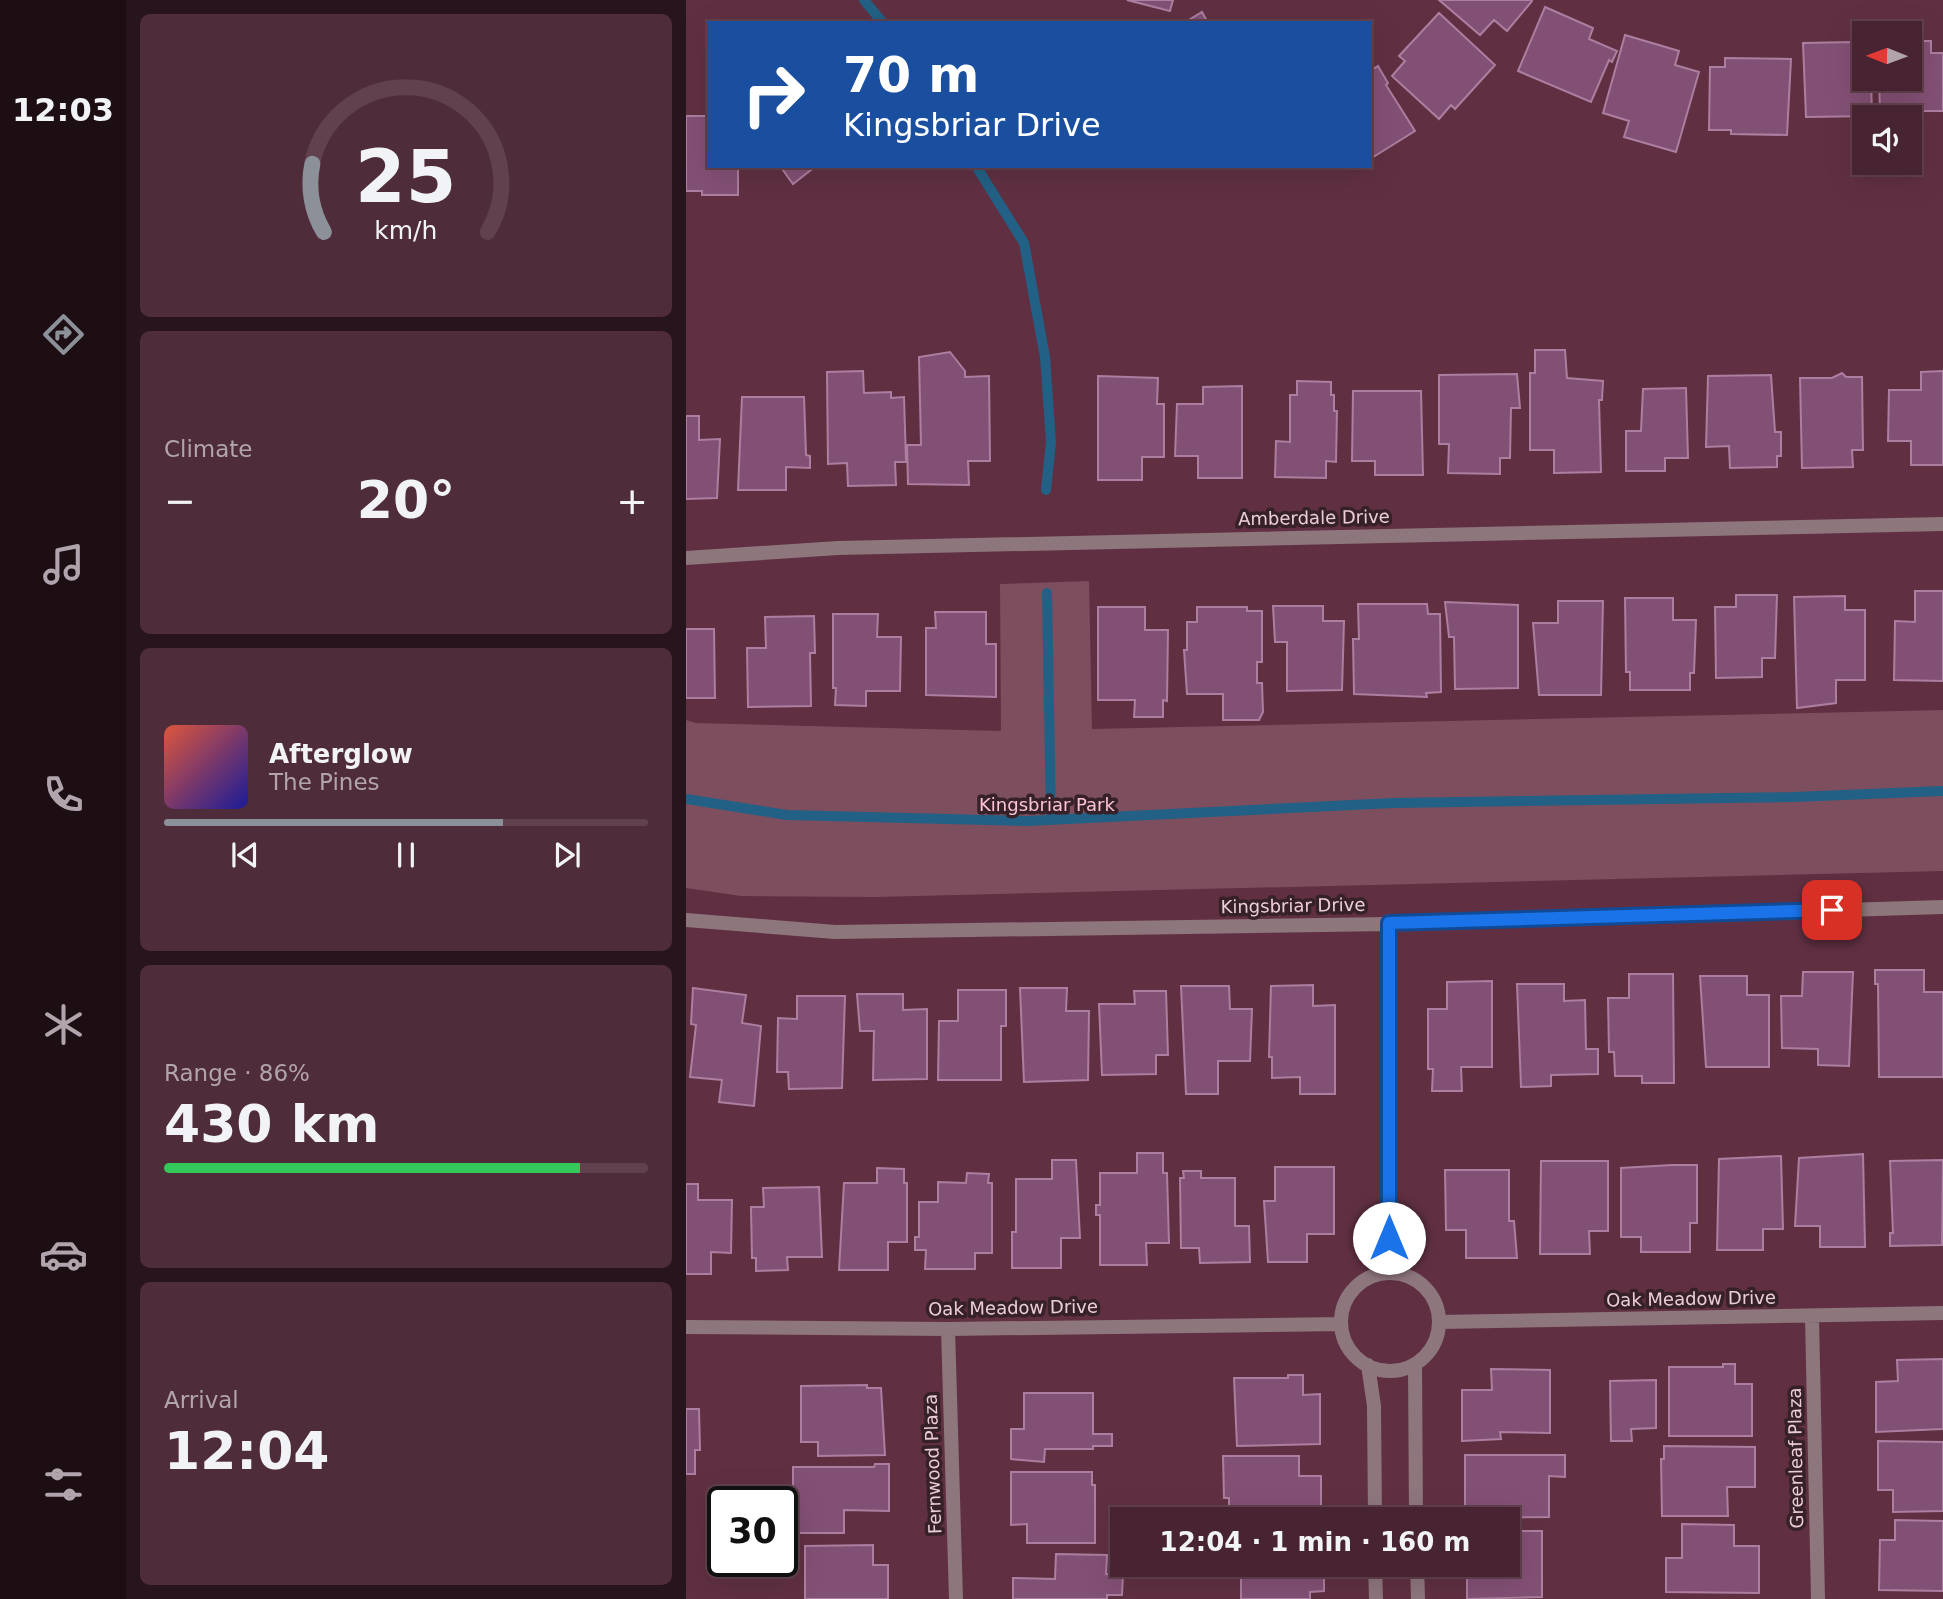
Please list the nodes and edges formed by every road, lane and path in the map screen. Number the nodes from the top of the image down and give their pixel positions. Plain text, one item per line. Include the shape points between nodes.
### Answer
1 (1943, 524) edge
2 (686, 558) edge
3 (1943, 907) edge
4 (686, 919) edge
5 (1389, 923) junction
6 (1390, 1273) junction
7 (1943, 1312) edge
8 (1812, 1317) junction
9 (1439, 1322) junction
10 (1341, 1324) junction
11 (686, 1327) edge
12 (948, 1329) junction
13 (1415, 1364) junction
14 (1368, 1365) junction
15 (1375, 1507) edge
16 (1416, 1507) edge
17 (1375, 1577) edge
18 (1417, 1577) edge
19 (956, 1599) edge
20 (1376, 1599) edge
21 (1402, 1599) edge
22 (1418, 1599) edge
23 (1818, 1599) edge

1 - 2 street, Amberdale Drive via 838,548
3 - 5 street, Kingsbriar Drive
4 - 5 street, Kingsbriar Drive via 835,932
5 - 6 street
6 - 9 street via 1423,1286 1434,1302
6 - 10 street via 1370,1277 1354,1288 1344,1304
7 - 8 street, Oak Meadow Drive
8 - 9 street, Oak Meadow Drive
8 - 23 street, Greenleaf Plaza
9 - 13 street via 1431,1348
10 - 12 street, Oak Meadow Drive
10 - 14 street via 1350,1350
11 - 12 street, Oak Meadow Drive
12 - 19 street, Fernwood Plaza
13 - 14 street via 1401,1370
13 - 16 street
14 - 15 street via 1374,1406
17 - 20 street
18 - 22 street
21 - 22 street

